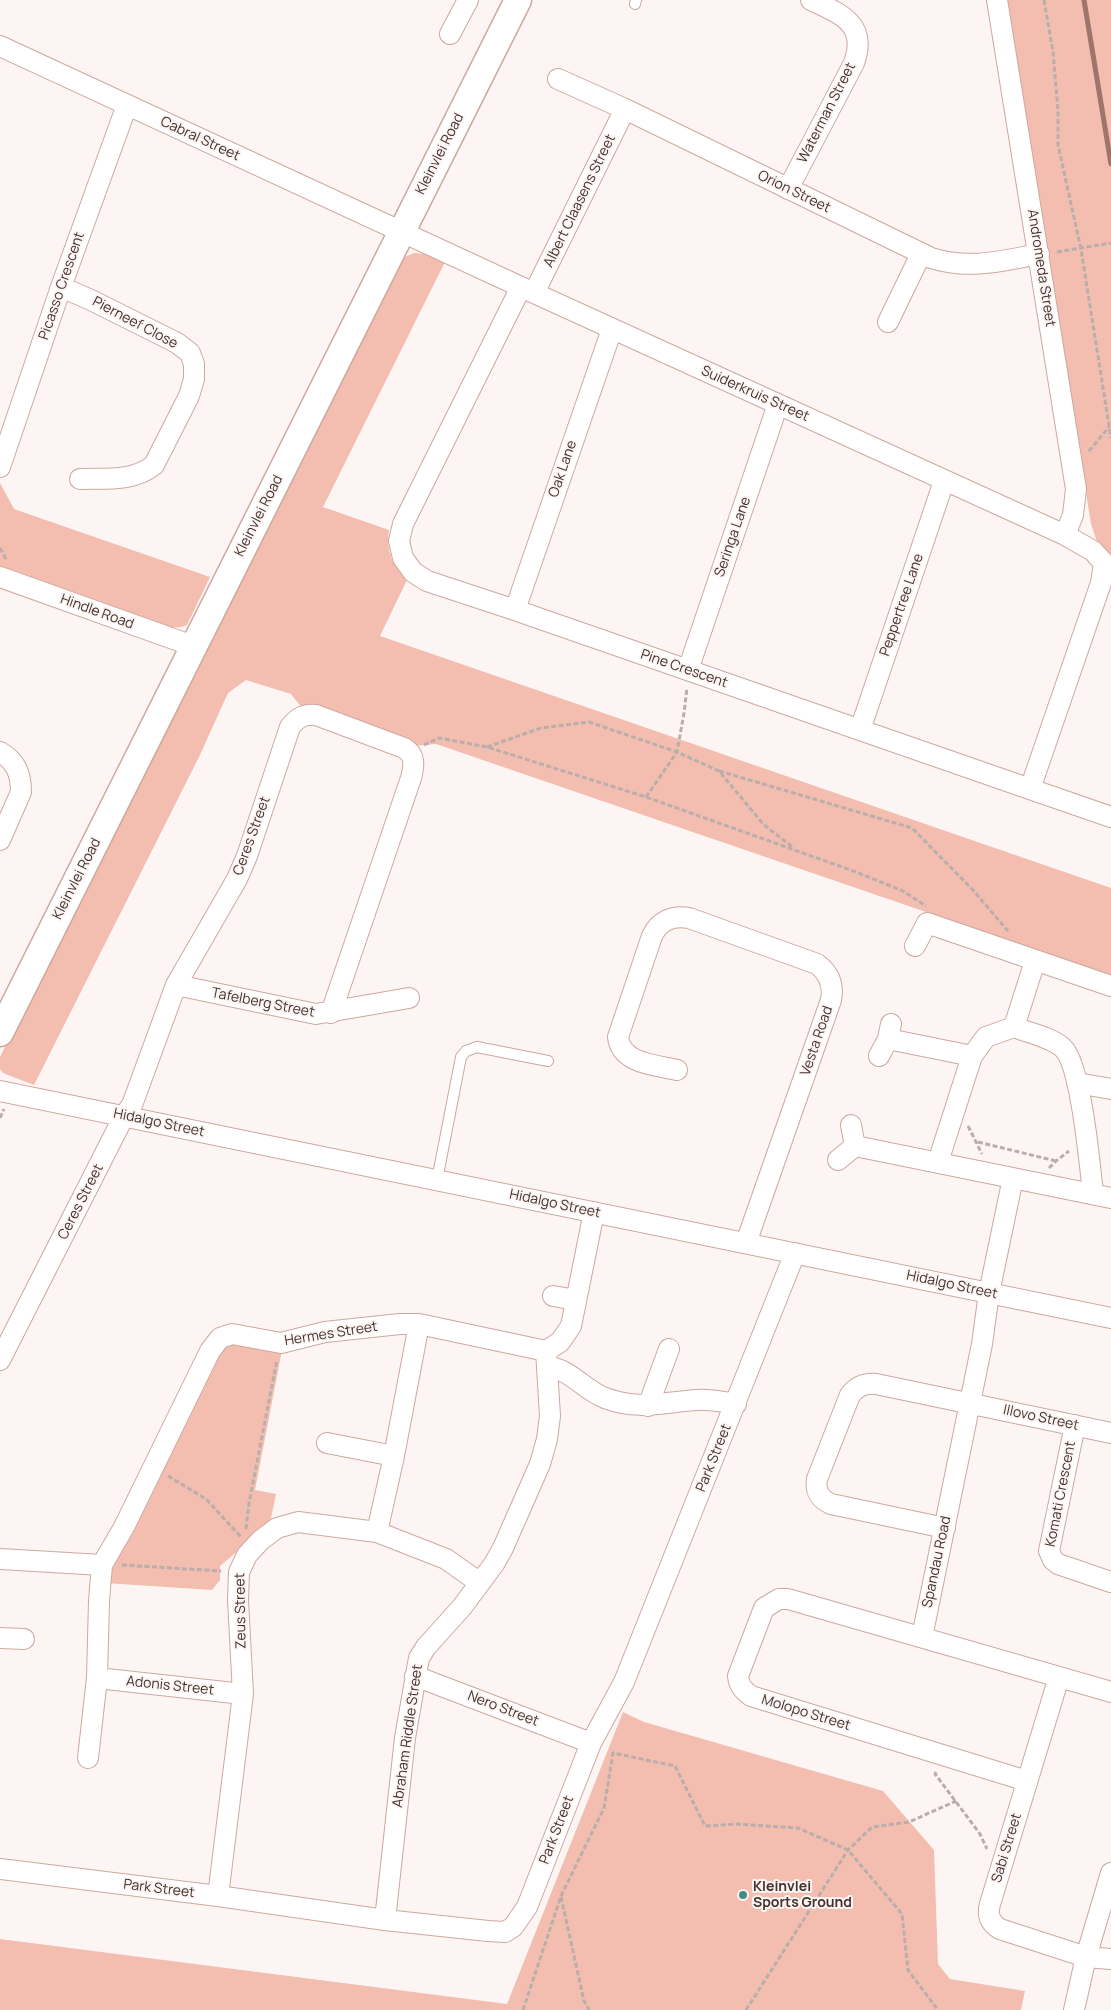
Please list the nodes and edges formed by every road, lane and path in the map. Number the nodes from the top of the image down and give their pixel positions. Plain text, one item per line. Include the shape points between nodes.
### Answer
1 (468, 0) edge
2 (518, 0) edge
3 (812, 0) edge
4 (997, 0) edge
5 (1044, 0) edge
6 (450, 34) dead end
7 (5, 52) edge
8 (558, 79) dead end
9 (126, 105) junction
10 (625, 109) junction
11 (788, 189) junction
12 (401, 232) junction
13 (1111, 243) edge
14 (1081, 249) junction
15 (921, 254) junction
16 (1039, 254) junction
17 (62, 287) junction
18 (528, 290) junction
19 (888, 322) dead end
20 (612, 329) junction
21 (778, 404) junction
22 (1109, 427) junction
23 (1111, 438) edge
24 (1072, 461) junction
25 (0, 467) edge
26 (80, 479) dead end
27 (944, 481) junction
28 (1065, 535) junction
29 (0, 577) edge
30 (515, 610) junction
31 (194, 646) junction
32 (688, 670) junction
33 (860, 730) junction
34 (486, 748) junction
35 (409, 751) junction
36 (0, 752) edge
37 (677, 752) junction
38 (718, 771) junction
39 (1030, 790) junction
40 (646, 797) junction
41 (1111, 817) edge
42 (0, 840) edge
43 (797, 850) junction
44 (928, 923) junction
45 (1010, 932) dead end
46 (915, 946) dead end
47 (1035, 961) junction
48 (176, 985) junction
49 (1111, 986) edge
50 (409, 998) dead end
51 (331, 1013) junction
52 (1014, 1027) junction
53 (0, 1033) edge
54 (886, 1040) dead end
55 (972, 1056) junction
56 (548, 1061) dead end
57 (677, 1070) dead end
58 (1077, 1083) junction
59 (1111, 1089) edge
60 (0, 1091) edge
61 (956, 1105) junction
62 (124, 1116) junction
63 (851, 1125) dead end
64 (1087, 1140) junction
65 (978, 1142) junction
66 (855, 1146) junction
67 (838, 1160) dead end
68 (1056, 1161) junction
69 (938, 1162) junction
70 (990, 1173) junction
71 (1013, 1178) junction
72 (437, 1180) junction
73 (1035, 1182) junction
74 (1102, 1196) edge
75 (594, 1212) junction
76 (746, 1243) junction
77 (794, 1253) junction
78 (989, 1293) junction
79 (553, 1296) dead end
80 (576, 1300) junction
81 (1111, 1318) edge
82 (419, 1324) junction
83 (281, 1343) junction
84 (669, 1348) dead end
85 (547, 1359) junction
86 (0, 1360) edge
87 (736, 1404) junction
88 (970, 1404) junction
89 (648, 1406) junction
90 (1075, 1425) junction
91 (1111, 1433) edge
92 (327, 1443) dead end
93 (394, 1456) junction
94 (153, 1468) junction
95 (945, 1528) junction
96 (377, 1532) junction
97 (0, 1559) edge
98 (102, 1565) junction
99 (239, 1572) junction
100 (1111, 1582) edge
101 (480, 1583) junction
102 (0, 1638) edge
103 (922, 1638) junction
104 (24, 1640) dead end
105 (415, 1676) junction
106 (1059, 1677) junction
107 (97, 1678) junction
108 (1111, 1692) edge
109 (243, 1694) junction
110 (591, 1743) junction
111 (940, 1754) junction
112 (88, 1758) dead end
113 (1028, 1781) junction
114 (956, 1801) junction
115 (848, 1850) junction
116 (0, 1869) edge
117 (1111, 1873) edge
118 (999, 1875) junction
119 (218, 1896) junction
120 (561, 1896) junction
121 (385, 1920) junction
122 (1086, 1957) junction
123 (1111, 1959) edge
124 (523, 2010) edge
125 (589, 2010) edge
126 (746, 2010) edge
127 (938, 2010) edge
128 (1074, 2010) edge

1 - 6 street
2 - 12 street, Kleinvlei Road
3 - 11 street, Waterman Street via 846,18 856,34 858,52
4 - 16 street, Andromeda Street
5 - 14 path via 1053,52 1058,145
7 - 9 street, Cabral Street
8 - 10 street, Orion Street
9 - 12 street, Cabral Street
9 - 17 street, Picasso Crescent
10 - 11 street, Orion Street
10 - 18 street, Albert Claasens Street
11 - 15 street, Orion Street
12 - 18 street, Suiderkruis Street
12 - 31 street, Kleinvlei Road
13 - 14 path
14 - 16 path
14 - 22 path
15 - 16 street, Orion Street via 947,263 969,265
15 - 19 street
16 - 24 street, Andromeda Street
17 - 25 street, Picasso Crescent
17 - 26 street, Pierneef Close via 177,343 190,354 194,364 189,396 154,466 128,478
18 - 20 street, Suiderkruis Street
18 - 30 street, Pine Crescent via 403,524 399,541 403,558 420,577
20 - 21 street, Suiderkruis Street
20 - 30 street, Oak Lane
21 - 27 street, Suiderkruis Street
21 - 32 street, Seringa Lane
22 - 23 path
22 - 24 path via 1084,458
24 - 28 street, Andromeda Street via 1076,490 1073,515
27 - 28 street, Suiderkruis Street
27 - 33 street, Peppertree Lane
28 - 39 street, Suiderkruis Street via 1093,552 1104,563 1101,583
29 - 31 street, Hindle Road
30 - 32 street, Pine Crescent
31 - 53 street, Kleinvlei Road
32 - 33 street, Pine Crescent
32 - 37 path
33 - 39 street, Pine Crescent
34 - 35 path via 439,738
34 - 37 path via 541,728 589,722
34 - 40 path
35 - 48 street, Ceres Street via 316,715 295,721 288,731 247,856
35 - 51 street via 414,765 412,778
36 - 42 street via 14,764 20,777 21,792
37 - 38 path
37 - 40 path
38 - 43 path via 764,826
38 - 45 path via 912,828
39 - 41 street, Pine Crescent
40 - 43 path
43 - 44 path via 903,891 926,904 930,913
44 - 46 street
44 - 47 street
47 - 49 street
47 - 52 street
48 - 51 street, Tafelberg Street via 307,1014
48 - 62 street, Ceres Street via 132,1105
50 - 51 street, Tafelberg Street
52 - 55 street via 986,1037
52 - 58 street via 1063,1048 1073,1066
54 - 55 street
55 - 61 street
56 - 72 lane via 478,1048 466,1051 461,1057
57 - 76 street, Vesta Road via 634,1060 619,1046 618,1037 652,936 667,920 689,918 817,964 827,974 832,987 831,1000
58 - 59 street
58 - 64 street
60 - 62 street, Hidalgo Street
61 - 65 path
61 - 69 street
62 - 72 street, Hidalgo Street
62 - 86 street, Ceres Street
63 - 66 street
64 - 68 path
64 - 74 street
65 - 68 path
65 - 70 path
66 - 67 street
66 - 69 street
68 - 73 path
69 - 70 street
70 - 71 street
71 - 73 street
71 - 78 street, Spandau Road
72 - 75 street, Hidalgo Street
73 - 74 street
75 - 76 street, Hidalgo Street
75 - 80 street
76 - 77 street, Hidalgo Street
77 - 78 street, Hidalgo Street
77 - 87 street, Park Street
78 - 81 street, Hidalgo Street
78 - 88 street, Spandau Road
79 - 80 street
80 - 85 street via 571,1326
82 - 83 street, Hermes Street via 325,1332
82 - 85 street, Hermes Street
82 - 93 street
83 - 94 street, Hermes Street via 232,1334 220,1338 210,1351
83 - 94 path via 244,1540 206,1499
84 - 89 street
85 - 89 street, Hermes Street via 605,1398
85 - 101 street, Abraham Riddle Street via 550,1416 540,1464 503,1548
87 - 89 street, Hermes Street via 698,1399
87 - 110 street, Park Street via 624,1682
88 - 90 street, Illovo Street
88 - 95 street, Spandau Road
88 - 95 street, Illovo Street via 864,1384 850,1395 817,1479 820,1496 831,1504
90 - 91 street, Illovo Street
90 - 100 street, Komati Crescent via 1049,1551 1058,1564
92 - 93 street
93 - 96 street
94 - 98 street, Hermes Street
95 - 103 street, Spandau Road
96 - 99 street, Zeus Street via 307,1522 287,1524 270,1532 252,1548
96 - 101 street, Zeus Street via 446,1559
97 - 98 street
98 - 99 path
98 - 107 street
99 - 109 street, Zeus Street
101 - 105 street, Abraham Riddle Street via 426,1647 419,1658
102 - 104 street
103 - 106 street
103 - 111 street, Molopo Street via 779,1599 764,1608 738,1676 739,1684 751,1696
105 - 110 street, Nero Street
105 - 121 street, Abraham Riddle Street
106 - 108 street
106 - 113 street, Sabi Street
107 - 109 street, Adonis Street
107 - 112 street
109 - 119 street, Zeus Street
110 - 121 street, Park Street via 527,1907 517,1924 502,1932
111 - 113 street, Molopo Street
111 - 114 path via 935,1774
113 - 118 street, Sabi Street
114 - 115 path via 909,1822 872,1827
114 - 118 path via 980,1834
115 - 120 path via 798,1828 736,1824 705,1826 675,1766 613,1753 604,1808
115 - 126 path
115 - 127 path via 902,1914 908,1970
116 - 119 street, Park Street
117 - 122 street
118 - 122 street, Sabi Street via 988,1910 994,1926
119 - 121 street, Park Street
120 - 124 path
120 - 125 path via 584,2001
122 - 123 street
122 - 128 street

